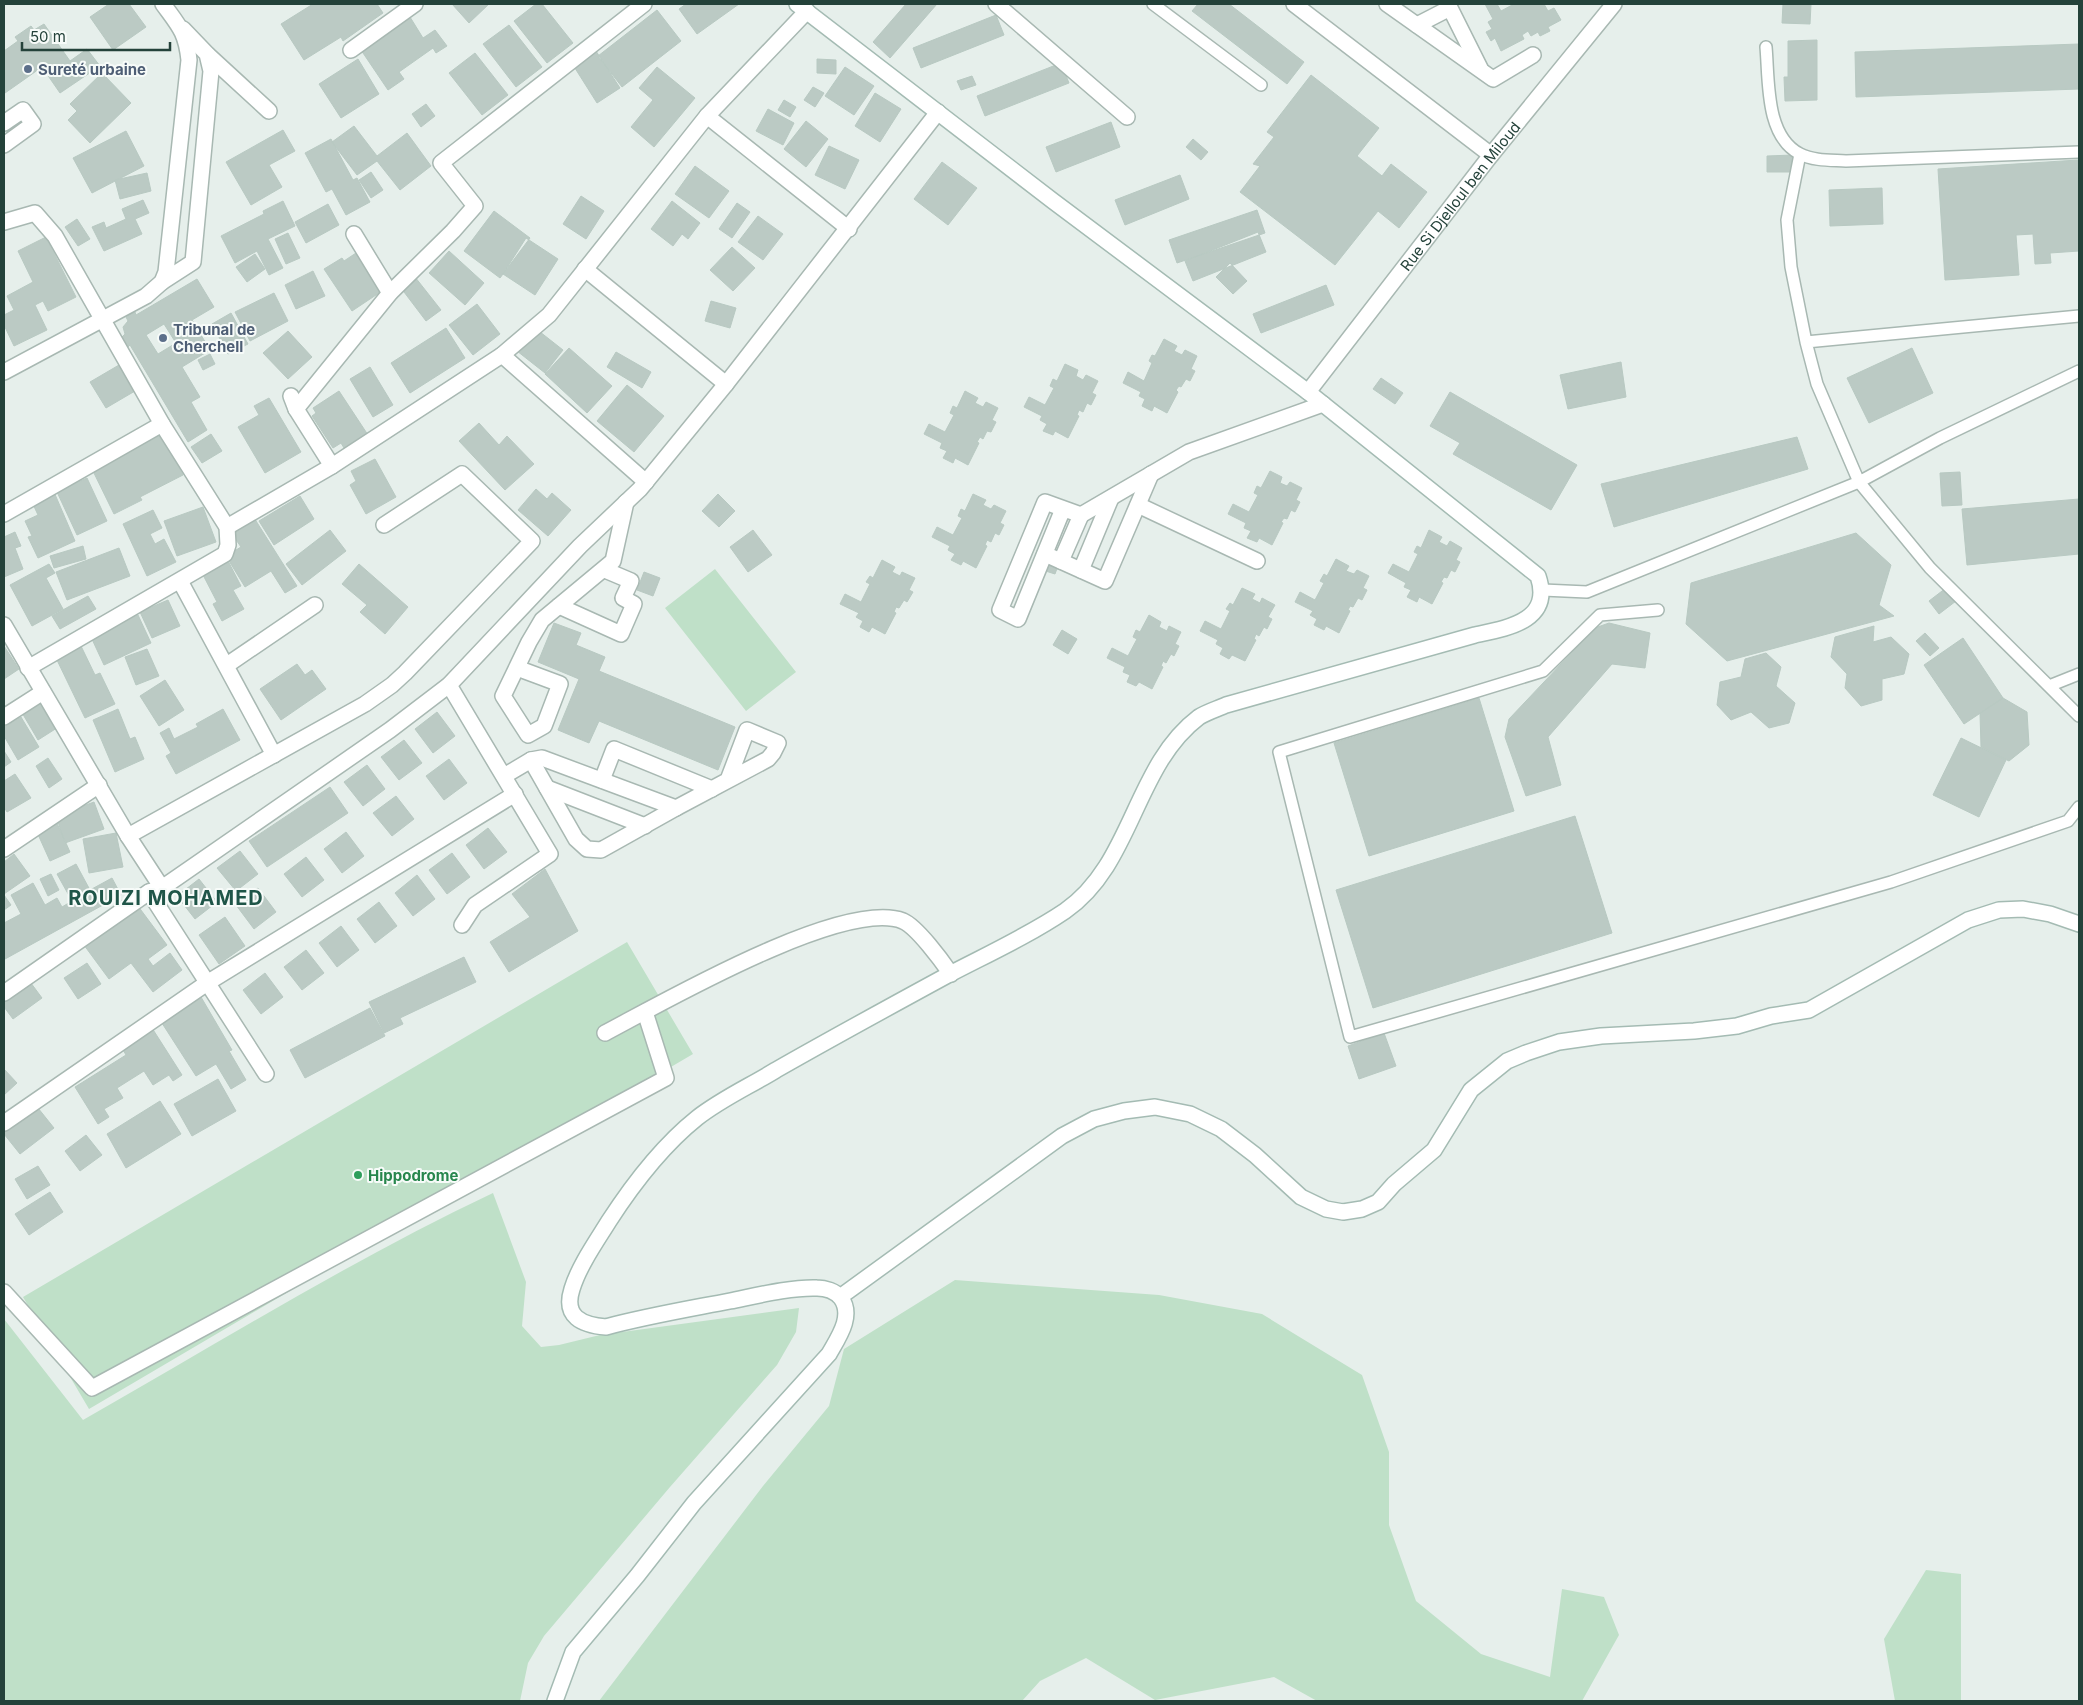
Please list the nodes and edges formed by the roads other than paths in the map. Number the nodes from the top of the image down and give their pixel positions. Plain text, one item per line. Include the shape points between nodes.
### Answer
1 (163, 4) edge
2 (415, 4) edge
3 (644, 4) edge
4 (996, 4) edge
5 (1153, 4) edge
6 (1614, 4) edge
7 (1390, 5) edge
8 (1302, 6) edge
9 (802, 8) edge
10 (1417, 25) junction
11 (182, 28) junction
12 (1766, 47) dead end
13 (351, 50) dead end
14 (207, 54) junction
15 (1533, 55) dead end
16 (1481, 70) junction
17 (1261, 85) dead end
18 (269, 111) dead end
19 (938, 112) junction
20 (708, 116) junction
21 (1128, 117) dead end
22 (4, 124) edge
23 (4, 145) edge
24 (2079, 152) edge
25 (1800, 154) junction
26 (1491, 155) junction
27 (4, 222) edge
28 (848, 229) junction
29 (354, 234) dead end
30 (585, 269) junction
31 (162, 282) junction
32 (390, 293) junction
33 (2079, 316) edge
34 (101, 319) junction
35 (1806, 342) junction
36 (502, 355) junction
37 (2079, 371) edge
38 (4, 372) edge
39 (726, 384) junction
40 (1308, 392) junction
41 (1323, 404) junction
42 (162, 424) junction
43 (332, 466) junction
44 (1151, 474) junction
45 (646, 482) junction
46 (1859, 482) junction
47 (1111, 498) junction
48 (626, 502) junction
49 (1138, 506) junction
50 (1063, 509) junction
51 (4, 514) edge
52 (1081, 515) junction
53 (384, 525) dead end
54 (227, 527) junction
55 (1045, 554) junction
56 (1061, 561) junction
57 (1257, 561) dead end
58 (605, 570) junction
59 (1081, 570) junction
60 (180, 581) junction
61 (1543, 590) junction
62 (315, 604) dead end
63 (559, 606) junction
64 (1658, 610) dead end
65 (4, 625) edge
66 (227, 665) junction
67 (28, 668) junction
68 (517, 668) dead end
69 (2079, 674) edge
70 (449, 685) junction
71 (2049, 686) junction
72 (43, 692) junction
73 (2079, 716) edge
74 (4, 717) edge
75 (274, 755) junction
76 (531, 760) junction
77 (504, 776) junction
78 (602, 780) junction
79 (728, 780) dead end
80 (98, 785) junction
81 (548, 788) junction
82 (712, 789) junction
83 (515, 794) junction
84 (2079, 807) edge
85 (676, 808) junction
86 (645, 826) junction
87 (128, 836) junction
88 (4, 849) edge
89 (156, 890) junction
90 (2079, 924) edge
91 (462, 925) dead end
92 (951, 974) junction
93 (207, 983) junction
94 (4, 993) edge
95 (645, 1012) junction
96 (605, 1032) dead end
97 (266, 1074) dead end
98 (4, 1123) edge
99 (4, 1292) edge
100 (840, 1297) junction
101 (555, 1701) edge

1 - 11 street
2 - 13 street
3 - 32 street via 441,163 475,206
4 - 21 street
5 - 17 lane
6 - 26 street, Rue Si Djelloul ben Miloud
7 - 10 street
8 - 26 street
9 - 19 street
9 - 20 street
10 - 16 street
10 - 16 street via 1450,8
11 - 14 street
11 - 31 street via 189,60 187,87 170,246
12 - 25 lane via 1772,116 1787,144
14 - 18 street
14 - 31 street via 211,71 193,262
15 - 16 street via 1493,79
19 - 28 street
19 - 40 street
20 - 28 street
20 - 30 street
22 - 23 street via 23,110 33,124
24 - 25 lane via 1846,160 1822,160
25 - 35 lane via 1788,208 1787,232
26 - 40 street, Rue Si Djelloul ben Miloud
27 - 34 street via 35,214 55,236
28 - 39 street
29 - 32 street
30 - 36 street via 549,315
30 - 39 street
31 - 34 street via 146,296
32 - 43 street via 294,402
33 - 35 lane
34 - 38 street
34 - 42 street
35 - 46 lane via 1816,384
36 - 43 street
36 - 45 street
37 - 46 lane via 1940,438
39 - 45 street
40 - 41 street
41 - 44 street via 1189,452
41 - 61 street via 1538,576
42 - 51 street
42 - 54 street
43 - 54 street
44 - 47 street
44 - 49 street
45 - 48 street
46 - 61 lane via 1587,592
46 - 71 lane via 1930,568
47 - 52 street
47 - 59 street
48 - 58 street via 613,561
48 - 70 street
49 - 57 street
49 - 59 street via 1105,581
50 - 52 street
50 - 55 street
50 - 55 street via 1045,502 1000,610 1018,619
52 - 56 street
53 - 75 street via 462,474 532,541 392,685 365,704
54 - 60 street via 225,554
55 - 56 street
56 - 59 street
58 - 63 street
58 - 63 street via 631,581 623,598 634,604 621,634
60 - 66 street
60 - 67 street
61 - 92 street via 1528,619 1511,627 1226,705 1202,715 1182,731 1166,751 1113,856 1068,909
62 - 66 street
63 - 68 street via 542,620
64 - 84 lane via 1600,615 1543,671 1279,752 1350,1037 1891,882 2068,821
65 - 67 street
66 - 75 street
67 - 72 street
69 - 71 lane
70 - 77 street
70 - 89 street via 390,730
71 - 73 lane
72 - 74 street
72 - 80 street
75 - 87 street
76 - 77 street
76 - 78 street via 542,758
76 - 81 street
77 - 83 street
78 - 82 street via 614,749
78 - 85 street
79 - 82 street
80 - 87 street
80 - 88 street
81 - 86 street
81 - 86 street via 576,839 587,849 601,850
82 - 85 street
83 - 91 street via 550,854 475,905
83 - 93 street
85 - 86 street
87 - 89 street
89 - 93 street
89 - 94 street
90 - 100 street via 2023,909 1999,910 1968,920 1809,1010 1737,1026 1559,1042 1526,1053 1507,1061 1471,1090 1434,1150 1378,1202 1362,1209 1343,1212 1326,1209 1302,1197 1221,1129 1190,1114 1155,1107 1124,1111 1094,1120 1062,1136
92 - 95 street via 904,922 884,917 823,930 778,946
92 - 100 street via 855,1024 697,1119 660,1154 620,1205 591,1250 569,1298 570,1309 576,1319 590,1326 606,1327 771,1293 816,1288 829,1289
93 - 97 street
93 - 98 street
95 - 96 street
95 - 99 street via 666,1078 92,1388
100 - 101 street via 846,1320 829,1354 694,1503 573,1652

